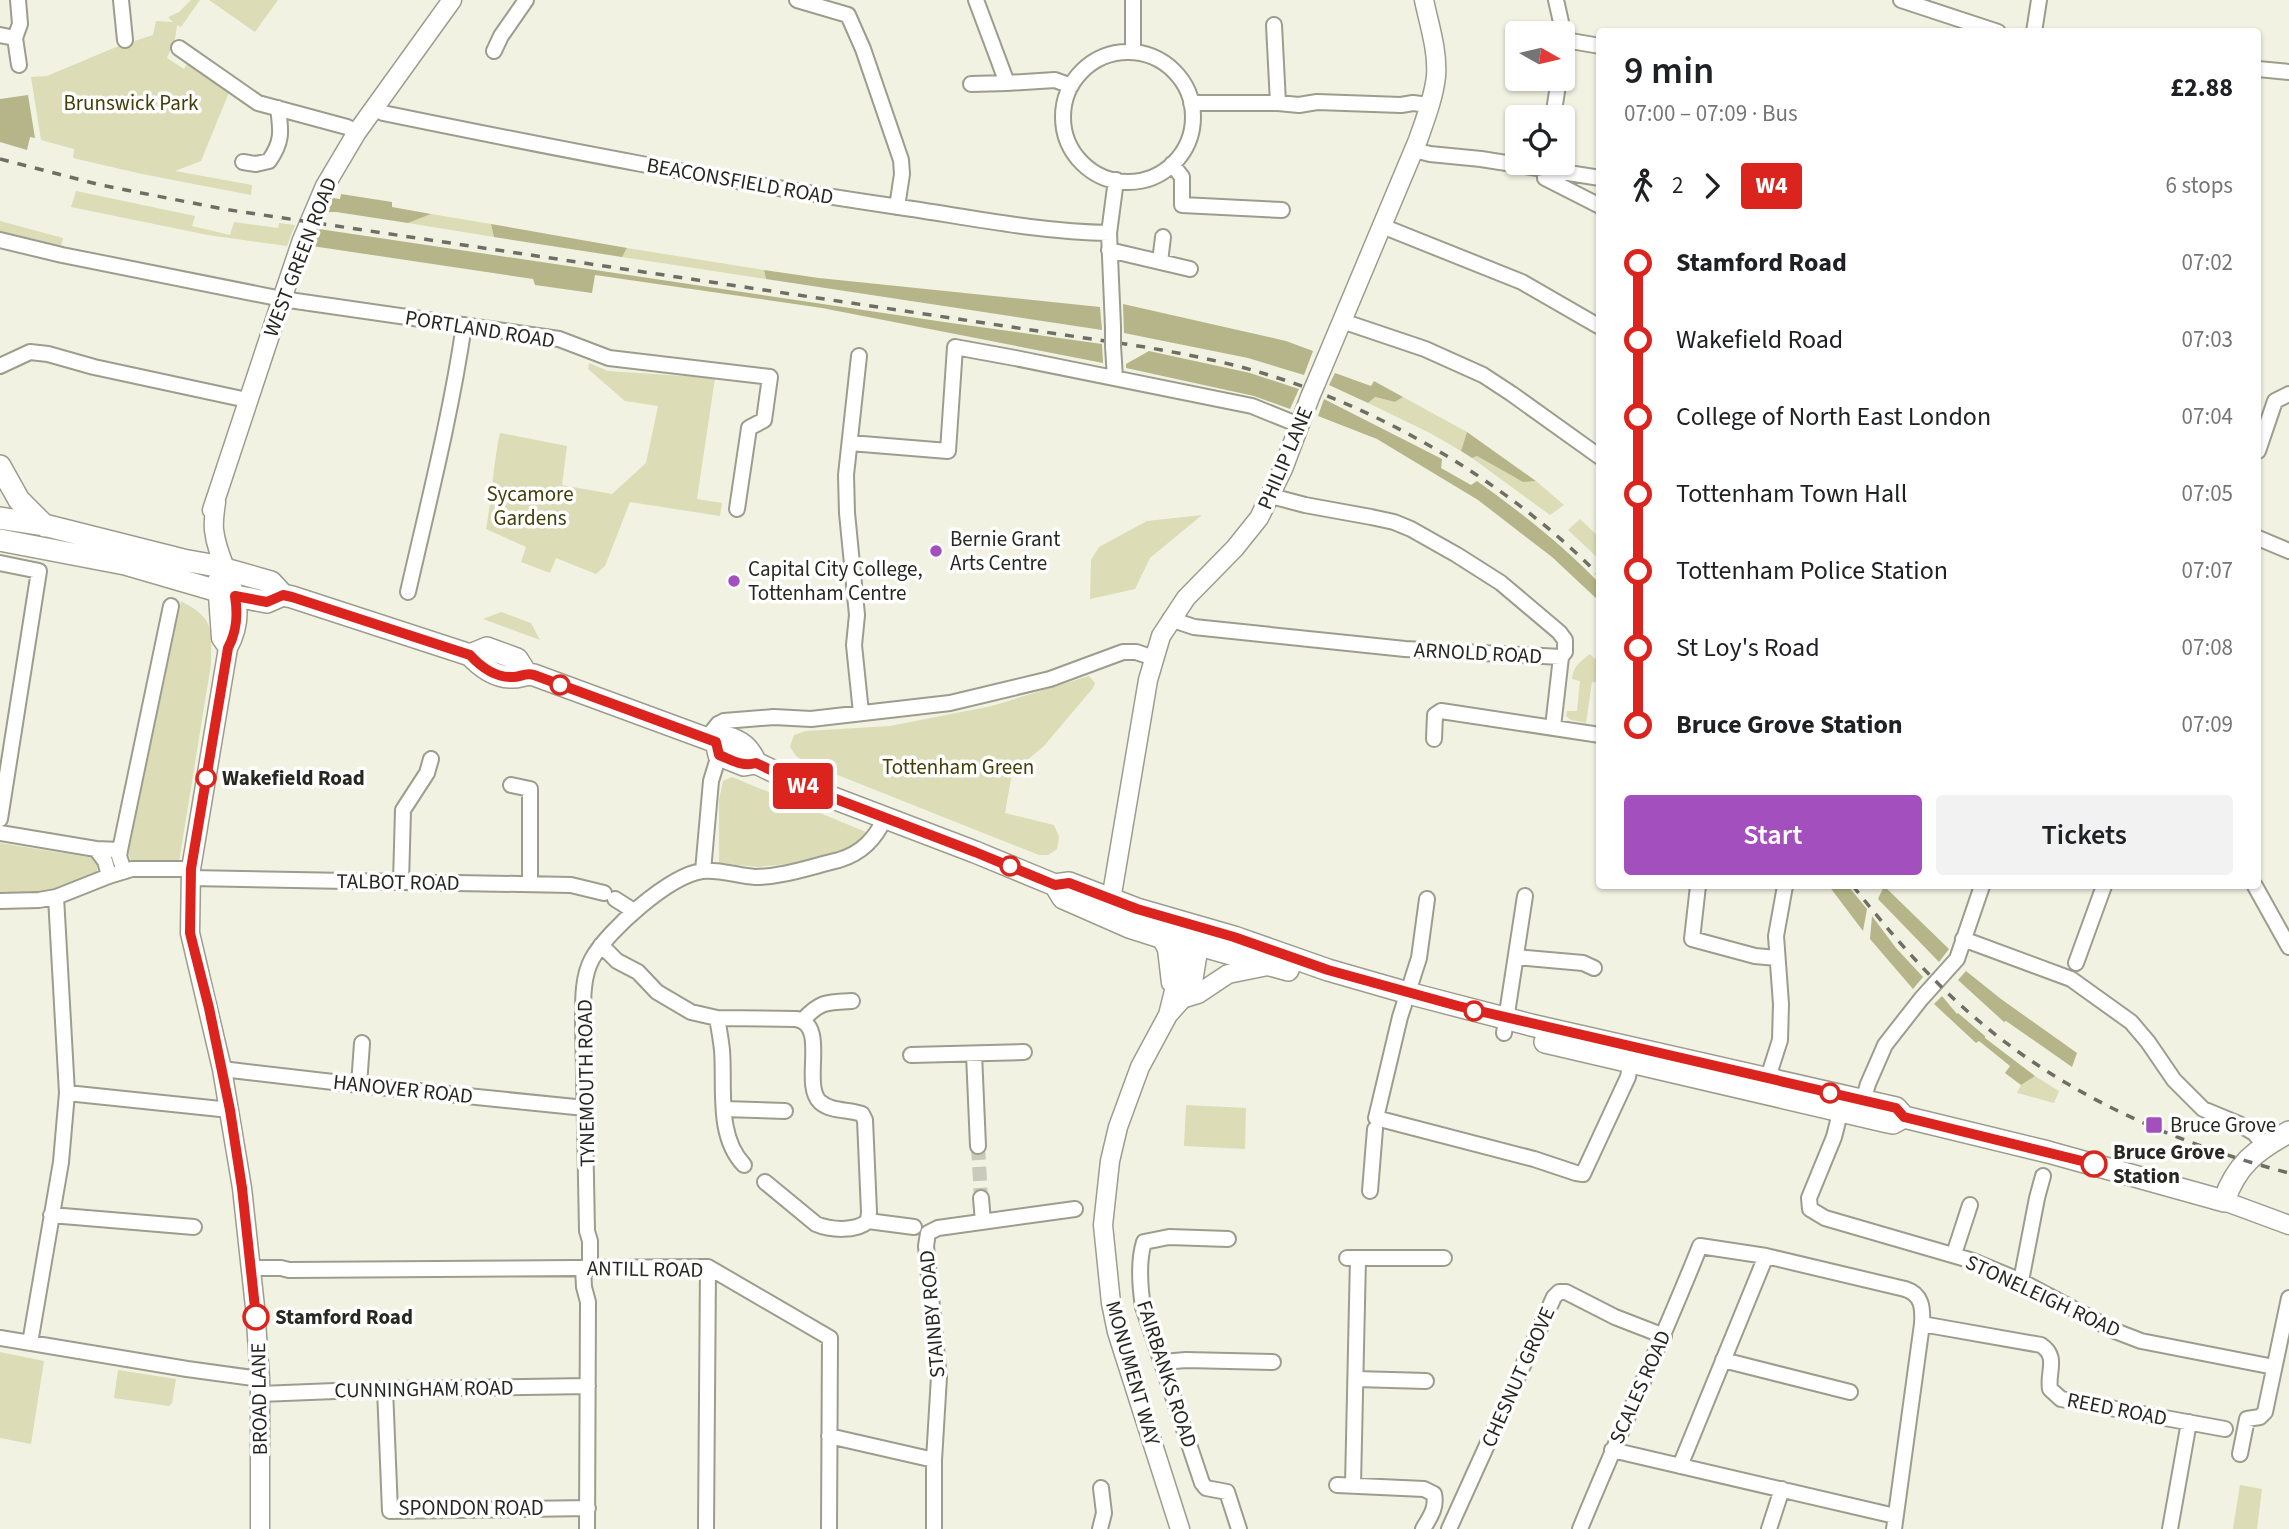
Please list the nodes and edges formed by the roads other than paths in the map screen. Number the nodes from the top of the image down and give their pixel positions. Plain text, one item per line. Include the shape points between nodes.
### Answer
1 (18, 0) edge
2 (121, 0) edge
3 (452, 0) edge
4 (526, 0) edge
5 (797, 0) edge
6 (849, 0) edge
7 (976, 0) edge
8 (1133, 0) edge
9 (1424, 0) edge
10 (1556, 0) edge
11 (1901, 0) edge
12 (2039, 0) edge
13 (848, 16) junction
14 (1561, 21) edge
15 (1274, 25) dead end
16 (1986, 28) edge
17 (2035, 28) edge
18 (7, 36) edge
19 (125, 40) dead end
20 (1575, 42) edge
21 (1596, 45) edge
22 (494, 51) dead end
23 (1133, 52) junction
24 (183, 55) dead end
25 (19, 65) dead end
26 (2261, 69) edge
27 (2289, 72) edge
28 (1007, 83) junction
29 (971, 84) dead end
30 (1071, 86) junction
31 (1191, 103) junction
32 (1278, 103) junction
33 (1429, 105) junction
34 (278, 108) junction
35 (374, 108) junction
36 (357, 132) junction
37 (1414, 150) junction
38 (243, 162) dead end
39 (1505, 162) edge
40 (1172, 164) junction
41 (1575, 173) edge
42 (1545, 175) edge
43 (1596, 178) edge
44 (1116, 180) junction
45 (1586, 198) junction
46 (1596, 204) edge
47 (897, 207) junction
48 (1282, 210) dead end
49 (1382, 226) junction
50 (1109, 233) junction
51 (1163, 237) dead end
52 (0, 240) edge
53 (1109, 250) junction
54 (1160, 262) junction
55 (1190, 269) dead end
56 (282, 299) junction
57 (1342, 321) junction
58 (464, 325) junction
59 (1596, 325) edge
60 (859, 356) dead end
61 (0, 366) edge
62 (1115, 378) junction
63 (2289, 394) edge
64 (247, 400) junction
65 (1299, 425) junction
66 (850, 443) junction
67 (2261, 443) edge
68 (1596, 454) edge
69 (0, 466) edge
70 (1271, 496) junction
71 (737, 509) dead end
72 (0, 517) edge
73 (44, 525) junction
74 (2261, 539) edge
75 (0, 540) edge
76 (2289, 551) edge
77 (82, 555) junction
78 (0, 563) edge
79 (219, 567) junction
80 (408, 592) dead end
81 (226, 594) junction
82 (283, 595) junction
83 (171, 606) dead end
84 (1170, 619) junction
85 (1154, 657) junction
86 (1561, 657) junction
87 (861, 713) junction
88 (1553, 727) junction
89 (1596, 734) edge
90 (1434, 738) dead end
91 (714, 745) junction
92 (431, 759) dead end
93 (511, 785) dead end
94 (885, 818) junction
95 (0, 819) edge
96 (0, 833) edge
97 (96, 849) junction
98 (120, 850) junction
99 (124, 871) junction
100 (703, 871) junction
101 (191, 873) junction
102 (109, 876) junction
103 (401, 882) junction
104 (530, 884) junction
105 (1698, 889) edge
106 (1784, 889) edge
107 (1981, 889) edge
108 (2103, 889) edge
109 (2257, 889) edge
110 (1525, 896) dead end
111 (56, 897) junction
112 (1427, 899) dead end
113 (0, 901) edge
114 (1109, 909) junction
115 (634, 911) junction
116 (1161, 938) junction
117 (1194, 939) junction
118 (1963, 939) junction
119 (601, 945) junction
120 (2289, 947) edge
121 (1516, 957) junction
122 (1777, 958) junction
123 (2076, 963) dead end
124 (1272, 965) junction
125 (1594, 968) dead end
126 (1179, 994) junction
127 (1406, 999) junction
128 (852, 1002) dead end
129 (717, 1018) junction
130 (803, 1020) junction
131 (1505, 1026) junction
132 (362, 1043) dead end
133 (1024, 1052) dead end
134 (974, 1054) junction
135 (911, 1055) dead end
136 (1632, 1056) junction
137 (222, 1069) junction
138 (359, 1086) junction
139 (1765, 1086) junction
140 (66, 1093) junction
141 (1852, 1106) junction
142 (585, 1108) junction
143 (724, 1109) junction
144 (230, 1110) junction
145 (785, 1111) dead end
146 (1376, 1124) junction
147 (2289, 1132) edge
148 (978, 1146) tunnel mouth
149 (2266, 1146) junction
150 (744, 1165) dead end
151 (2043, 1176) dead end
152 (765, 1182) dead end
153 (1370, 1191) dead end
154 (981, 1198) tunnel mouth
155 (2224, 1201) junction
156 (1970, 1205) dead end
157 (1075, 1209) dead end
158 (51, 1215) junction
159 (868, 1221) junction
160 (983, 1222) junction
161 (2289, 1225) edge
162 (194, 1227) dead end
163 (921, 1230) junction
164 (1228, 1239) dead end
165 (1954, 1254) junction
166 (1766, 1256) junction
167 (1444, 1258) dead end
168 (708, 1267) junction
169 (251, 1268) junction
170 (587, 1268) junction
171 (2021, 1281) junction
172 (2289, 1298) edge
173 (1922, 1324) junction
174 (1664, 1336) junction
175 (0, 1338) edge
176 (30, 1343) junction
177 (2280, 1358) edge
178 (1723, 1360) junction
179 (1163, 1362) junction
180 (1273, 1362) dead end
181 (1356, 1378) junction
182 (1426, 1381) dead end
183 (260, 1386) junction
184 (588, 1386) junction
185 (385, 1389) junction
186 (1850, 1392) dead end
187 (2189, 1422) junction
188 (2225, 1429) dead end
189 (829, 1436) junction
190 (1612, 1450) junction
191 (2240, 1454) dead end
192 (934, 1460) junction
193 (1680, 1466) junction
194 (1337, 1485) dead end
195 (1353, 1485) junction
196 (1101, 1488) dead end
197 (1782, 1489) junction
198 (588, 1508) junction
199 (1895, 1522) edge
200 (260, 1529) edge
201 (587, 1529) edge
202 (706, 1529) edge
203 (829, 1529) edge
204 (934, 1529) edge
205 (1100, 1529) edge
206 (1180, 1529) edge
207 (1239, 1529) edge
208 (1423, 1529) edge
209 (1449, 1529) edge
210 (1580, 1529) edge
211 (1769, 1529) edge
212 (2170, 1529) edge

1 - 18 street via 20,24
2 - 19 street
3 - 35 main road, WEST GREEN ROAD
4 - 22 street
5 - 13 street
6 - 13 street
7 - 28 street
8 - 23 street
9 - 33 main road, PHILIP LANE via 1436,73
10 - 14 street
11 - 16 street
12 - 17 street
13 - 47 street via 901,160
15 - 32 street
18 - 25 street
20 - 21 street
23 - 30 street via 1100,58
23 - 31 street via 1170,67
24 - 34 street via 258,103
26 - 27 street
28 - 29 street
28 - 30 street via 1055,80
30 - 44 street via 1063,118 1070,145 1091,170
31 - 32 street
31 - 40 street via 1190,135
32 - 33 street
33 - 37 main road, PHILIP LANE
34 - 36 street
34 - 38 street via 279,148 269,161
35 - 36 main road, WEST GREEN ROAD
35 - 47 street, BEACONSFIELD ROAD via 682,172
36 - 56 main road, WEST GREEN ROAD via 325,186
37 - 39 street
37 - 49 main road, PHILIP LANE
40 - 44 street via 1143,180
40 - 48 street via 1182,177 1182,205
41 - 43 street
42 - 45 street
43 - 45 street
44 - 50 street
45 - 46 street
47 - 50 street, BEACONSFIELD ROAD
49 - 57 main road, PHILIP LANE
49 - 59 street via 1522,282
50 - 53 street
51 - 54 street
52 - 56 street, PORTLAND ROAD
53 - 54 street
53 - 62 street, bridge
54 - 55 street
56 - 58 street, PORTLAND ROAD
56 - 64 main road, WEST GREEN ROAD
57 - 65 main road, PHILIP LANE, bridge
57 - 68 street via 1425,349 1483,375
58 - 71 street, PORTLAND ROAD via 559,339 609,358 770,377 764,420 749,428
58 - 80 street
60 - 66 street
61 - 64 street via 30,352 48,354
62 - 65 street via 1252,406
62 - 66 street via 955,347 948,451
63 - 67 street via 2275,401
64 - 79 main road, WEST GREEN ROAD via 216,502
65 - 70 main road, PHILIP LANE
66 - 87 street via 847,513
69 - 73 highway via 19,500
70 - 84 main road, PHILIP LANE via 1251,530
70 - 86 street, ARNOLD ROAD via 1411,529 1501,583 1527,604 1565,640
72 - 73 highway
73 - 77 highway
73 - 79 highway
74 - 76 street
75 - 77 highway
77 - 81 highway
78 - 95 street via 39,571
79 - 81 main road, WEST GREEN ROAD
79 - 82 highway via 271,582
81 - 82 highway via 267,602
81 - 101 main road, BROAD LANE via 235,635 228,648
82 - 91 highway via 470,655 481,667 499,674 526,673
83 - 98 street
84 - 85 main road, PHILIP LANE
84 - 86 street, ARNOLD ROAD via 1194,627 1392,648
85 - 87 street via 1123,652 1050,679 985,695
85 - 114 main road, PHILIP LANE
86 - 88 street
87 - 91 street via 724,720 718,724
88 - 89 street
88 - 90 street via 1441,711 1435,715
91 - 94 highway via 744,765 756,763
91 - 100 street
92 - 103 street via 403,810
93 - 104 street via 530,789
94 - 100 street via 872,841 848,858 756,877
94 - 114 highway via 1055,885 1069,883
96 - 97 street
97 - 98 street
97 - 102 street
98 - 99 street
99 - 101 street
99 - 102 street
100 - 115 street, TYNEMOUTH ROAD via 678,881
101 - 103 street, TALBOT ROAD
101 - 137 main road, BROAD LANE via 190,933
102 - 111 street
103 - 104 street, TALBOT ROAD
104 - 115 street, TALBOT ROAD via 571,884 610,896
105 - 122 street via 1692,939
106 - 122 street
107 - 118 street
108 - 123 street
109 - 120 street
110 - 121 street
111 - 113 street
111 - 140 street
112 - 127 street via 1419,958
114 - 116 highway
114 - 117 highway
115 - 119 street, TYNEMOUTH ROAD
116 - 117 highway
116 - 126 main road
117 - 124 highway
117 - 126 main road, MONUMENT WAY via 1192,988
117 - 127 highway via 1328,970
118 - 141 street via 1953,965 1879,1054
118 - 149 street via 2071,979 2131,1022 2174,1080 2203,1109 2239,1124
119 - 129 street via 657,992 691,1012
119 - 142 street, TYNEMOUTH ROAD via 590,961 584,998
121 - 125 street
121 - 131 street
122 - 139 street via 1780,1040
124 - 126 main road via 1228,974 1198,994
124 - 127 highway
126 - 206 main road, MONUMENT WAY via 1140,1067 1118,1127 1102,1225 1117,1332
127 - 131 highway
127 - 146 street
128 - 130 street via 823,1003
129 - 130 street
129 - 143 street
130 - 159 street via 811,1032 817,1098 829,1108 862,1114 865,1120
131 - 136 highway
132 - 138 street
133 - 134 street
134 - 135 street
134 - 148 street
136 - 139 highway
136 - 146 street via 1628,1077 1583,1174
137 - 138 street, HANOVER ROAD
137 - 144 main road, BROAD LANE
138 - 142 street, HANOVER ROAD
139 - 141 highway
140 - 144 street
140 - 158 street
141 - 155 highway via 1896,1108 1904,1117
141 - 165 street, STONELEIGH ROAD via 1809,1198 1810,1209 1825,1218
142 - 170 street, TYNEMOUTH ROAD
143 - 145 street
143 - 150 street via 728,1140
144 - 169 main road, BROAD LANE
146 - 153 street via 1378,1175
147 - 149 highway
149 - 155 highway via 2240,1167
151 - 171 street
152 - 159 street via 823,1227 859,1227
154 - 160 street
155 - 161 main road
156 - 165 street
157 - 160 street, STAINBY ROAD
158 - 162 street
158 - 176 street
159 - 163 street
160 - 163 street, STAINBY ROAD
163 - 192 street, STAINBY ROAD via 939,1377
164 - 179 street, FAIRBANKS ROAD via 1169,1237 1144,1242 1141,1296
165 - 171 street, STONELEIGH ROAD
166 - 173 street via 1905,1289 1921,1303
166 - 174 street, SCALES ROAD via 1700,1246
166 - 178 street
167 - 181 street via 1353,1258
168 - 170 street, ANTILL ROAD
168 - 189 street, ANTILL ROAD via 830,1338
168 - 202 street
169 - 170 street, ANTILL ROAD
169 - 183 main road, BROAD LANE
170 - 184 street, TYNEMOUTH ROAD
171 - 177 street, STONELEIGH ROAD via 2136,1339 2166,1347
172 - 177 street
173 - 187 street, REED ROAD via 2041,1345 2052,1360 2050,1389 2061,1399
173 - 199 street
174 - 190 street, SCALES ROAD
174 - 209 street, CHESNUT GROVE via 1559,1292
175 - 176 street
176 - 183 street
177 - 191 street via 2265,1412 2247,1419
178 - 186 street
178 - 193 street
179 - 180 street
179 - 207 street, FAIRBANKS ROAD via 1202,1483 1227,1492
181 - 182 street
181 - 195 street
183 - 185 street, CUNNINGHAM ROAD
183 - 200 main road, BROAD LANE
184 - 185 street, CUNNINGHAM ROAD
184 - 198 street, TYNEMOUTH ROAD
185 - 198 street, SPONDON ROAD via 390,1511
187 - 188 street, REED ROAD
187 - 212 street, REED ROAD
189 - 192 street
189 - 203 street, ANTILL ROAD
190 - 193 street
190 - 210 street, SCALES ROAD
192 - 204 street, STAINBY ROAD
193 - 197 street
194 - 195 street
195 - 208 street via 1424,1489 1434,1494 1433,1511
196 - 205 street via 1104,1513
197 - 199 street
197 - 211 street
198 - 201 street, TYNEMOUTH ROAD

